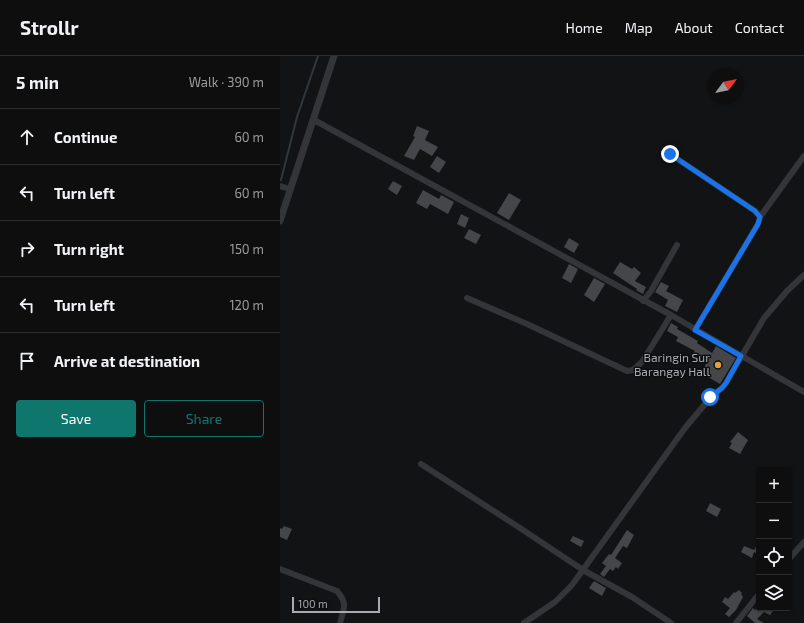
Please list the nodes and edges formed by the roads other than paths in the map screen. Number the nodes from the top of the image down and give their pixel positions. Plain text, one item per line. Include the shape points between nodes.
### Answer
1 (334, 56) edge
2 (314, 120) junction
3 (670, 154) dead end
4 (804, 156) edge
5 (280, 186) edge
6 (290, 189) junction
7 (760, 217) junction
8 (280, 221) edge
9 (677, 245) dead end
10 (804, 275) edge
11 (467, 298) dead end
12 (644, 301) junction
13 (671, 315) junction
14 (695, 330) junction
15 (741, 356) junction
16 (804, 392) edge
17 (421, 464) dead end
18 (804, 542) edge
19 (792, 556) edge
20 (280, 568) edge
21 (583, 570) junction
22 (756, 598) edge
23 (738, 622) edge
24 (340, 623) edge
25 (524, 623) edge
26 (671, 623) edge

1 - 2 street
2 - 6 street
2 - 12 street
3 - 7 street via 755,211
4 - 7 street
5 - 6 street
6 - 8 street
7 - 14 street
9 - 12 street
10 - 15 street via 764,318
11 - 13 street via 627,371 633,370 642,362
12 - 13 street
13 - 14 street
14 - 15 street
15 - 16 street
15 - 21 street via 726,383 710,397 685,428
17 - 21 street
18 - 19 street
20 - 24 street via 337,591 344,599
21 - 25 street via 556,602
21 - 26 street via 632,597
22 - 23 street

